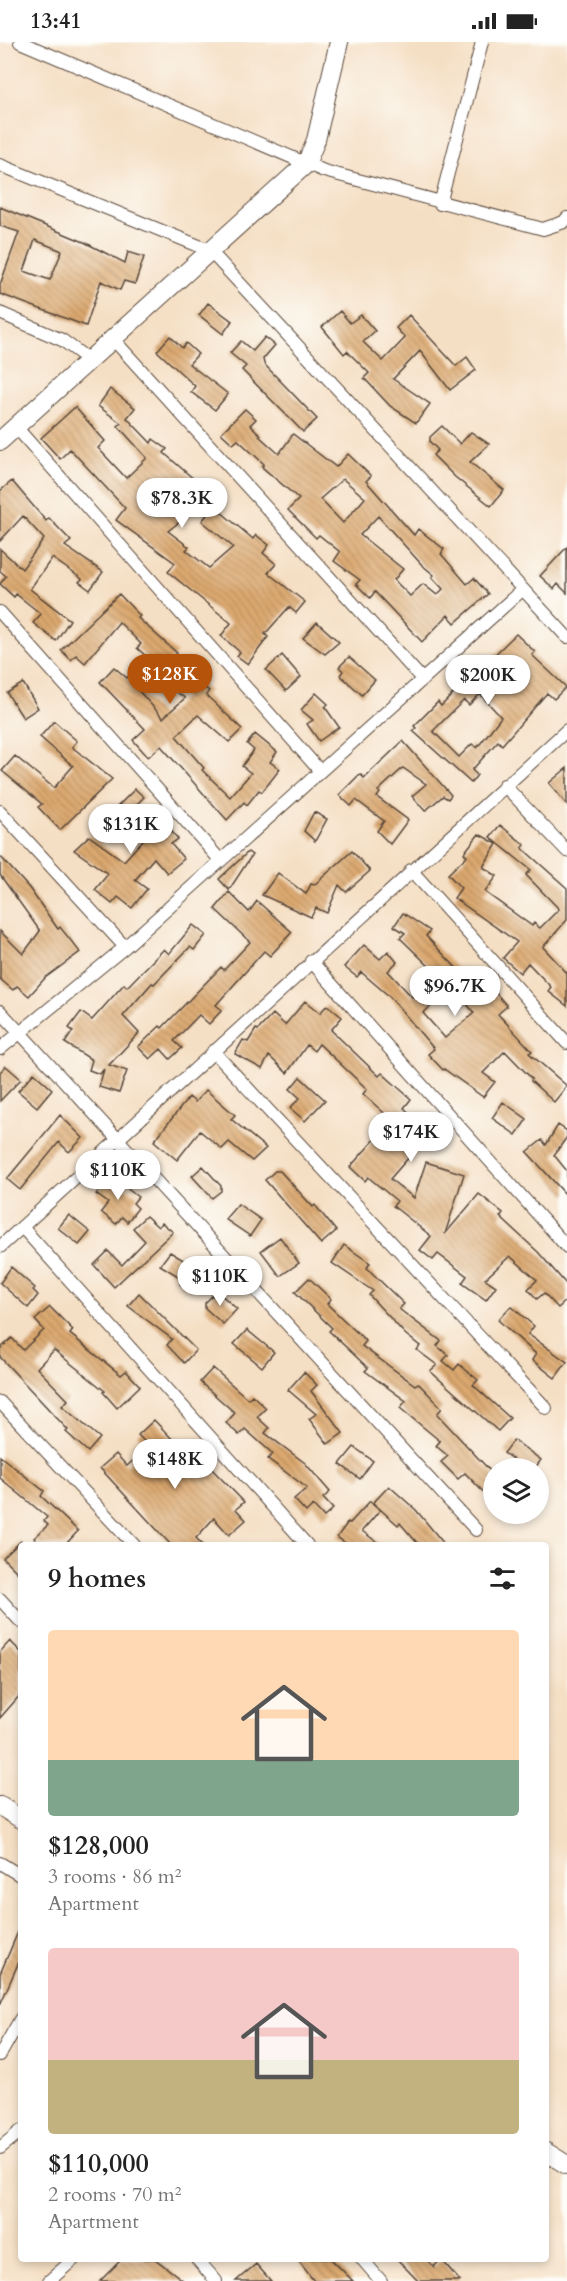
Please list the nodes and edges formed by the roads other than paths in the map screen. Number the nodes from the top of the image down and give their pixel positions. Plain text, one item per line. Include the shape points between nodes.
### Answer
1 (20, 42) edge
2 (339, 42) edge
3 (482, 42) edge
4 (306, 164) junction
5 (0, 165) edge
6 (440, 204) junction
7 (567, 218) edge
8 (209, 250) junction
9 (0, 313) edge
10 (113, 339) junction
11 (89, 360) junction
12 (15, 426) junction
13 (0, 441) edge
14 (522, 590) junction
15 (0, 612) edge
16 (567, 637) edge
17 (422, 679) junction
18 (567, 730) edge
19 (320, 771) junction
20 (504, 785) junction
21 (0, 811) edge
22 (567, 850) edge
23 (221, 861) junction
24 (411, 870) junction
25 (125, 946) junction
26 (311, 961) junction
27 (0, 1011) edge
28 (19, 1032) junction
29 (567, 1043) edge
30 (0, 1049) edge
31 (213, 1051) junction
32 (117, 1138) junction
33 (22, 1227) junction
34 (0, 1247) edge
35 (567, 1247) edge
36 (0, 1402) edge
37 (546, 1408) dead end
38 (476, 1530) dead end
39 (131, 1542) edge
40 (304, 1542) edge
41 (0, 1599) edge
42 (18, 1619) edge
43 (0, 1806) edge
44 (18, 1817) edge
45 (0, 1863) edge
46 (18, 1874) edge
47 (18, 2023) edge
48 (0, 2055) edge
49 (18, 2133) edge
50 (0, 2148) edge
51 (549, 2154) edge
52 (567, 2165) edge
53 (71, 2262) edge
54 (200, 2262) edge
55 (365, 2262) edge
56 (49, 2281) edge
57 (216, 2281) edge
58 (381, 2281) edge

1 - 4 street
2 - 4 street via 316,140
3 - 6 street
4 - 6 street
4 - 8 street
5 - 8 street
6 - 7 street via 543,229
8 - 10 street
8 - 14 street
9 - 11 street via 62,340
10 - 11 street
10 - 17 street
11 - 12 street
12 - 13 street
12 - 19 street
14 - 16 street
14 - 17 street
15 - 23 street
17 - 19 street
18 - 20 street
19 - 23 street
20 - 22 street
20 - 24 street
21 - 25 street
23 - 25 street
24 - 26 street
24 - 29 street
25 - 28 street
26 - 31 street
26 - 35 street
27 - 28 street
28 - 30 street
28 - 32 street
31 - 32 street
31 - 37 street
32 - 33 street
32 - 38 street
33 - 34 street
33 - 40 street
36 - 39 street
41 - 42 street
43 - 44 street
45 - 46 street
47 - 48 street
49 - 50 street
51 - 52 street
53 - 56 street
54 - 57 street
55 - 58 street

